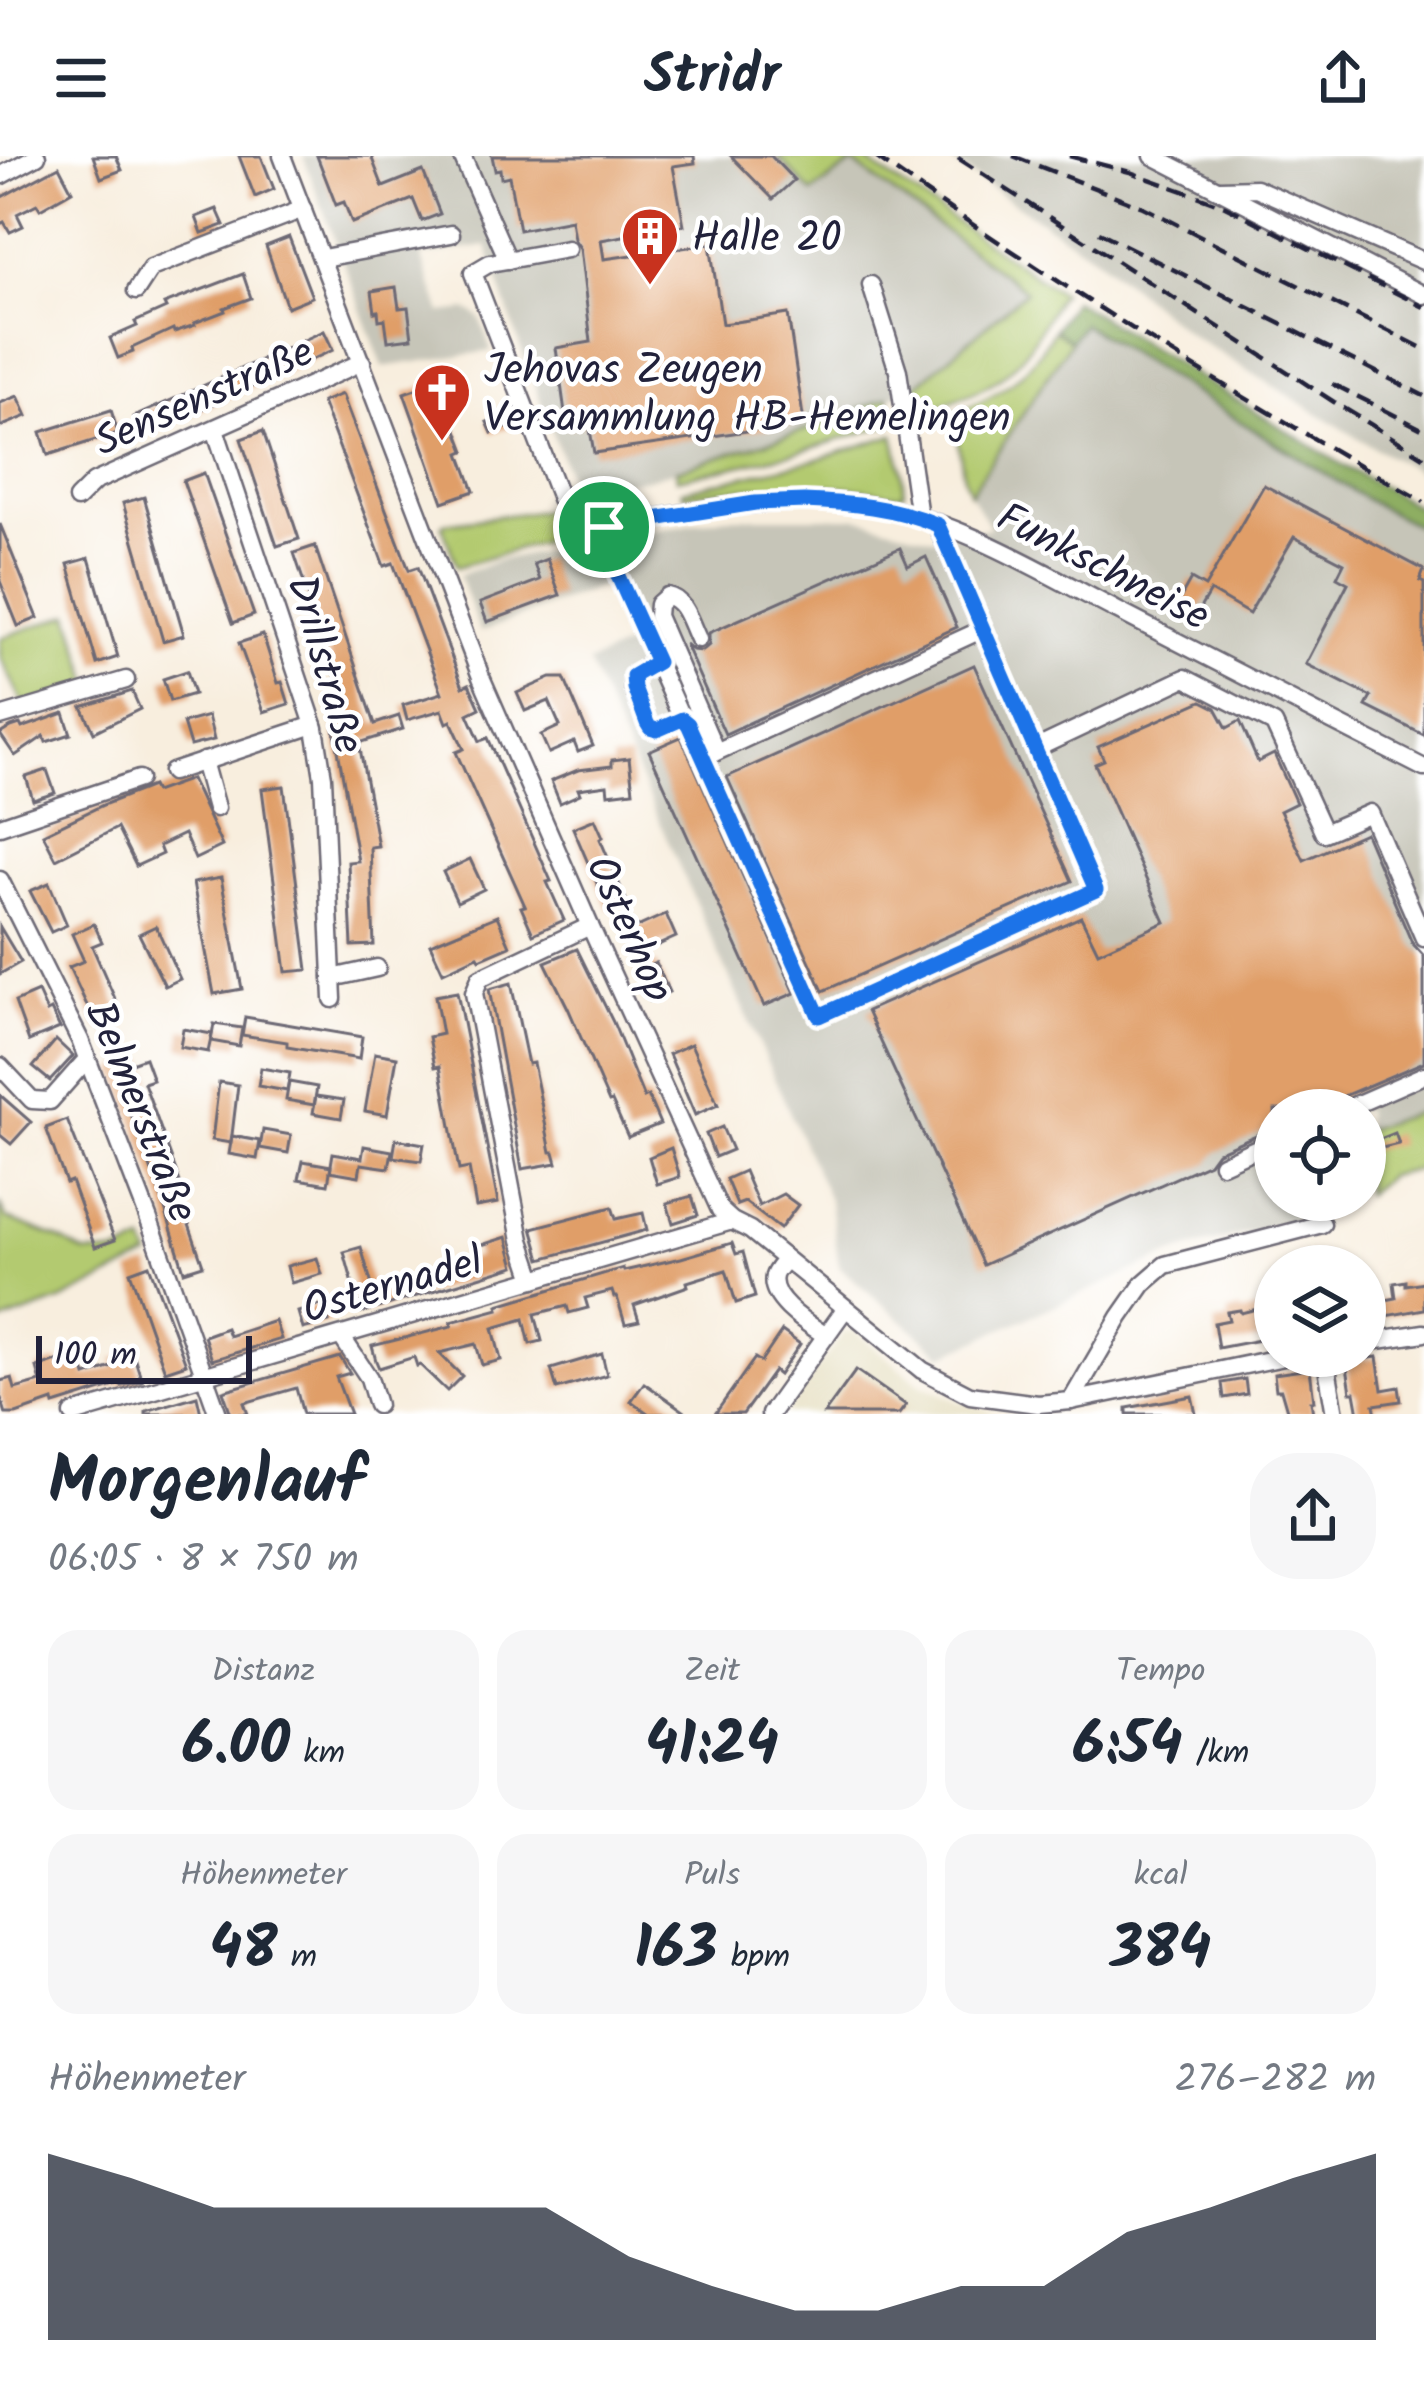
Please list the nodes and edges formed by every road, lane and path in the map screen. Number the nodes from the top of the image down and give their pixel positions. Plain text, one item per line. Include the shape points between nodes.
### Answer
1 (37, 156) edge
2 (282, 156) edge
3 (462, 156) edge
4 (1153, 156) edge
5 (0, 176) edge
6 (1220, 189) junction
7 (303, 209) junction
8 (451, 234) dead end
9 (567, 249) dead end
10 (323, 258) junction
11 (508, 260) junction
12 (1424, 260) edge
13 (871, 285) dead end
14 (136, 291) dead end
15 (1417, 291) edge
16 (362, 362) junction
17 (214, 429) junction
18 (77, 499) dead end
19 (920, 518) junction
20 (938, 525) junction
21 (604, 527) junction
22 (981, 630) junction
23 (698, 638) dead end
24 (657, 662) junction
25 (126, 680) dead end
26 (0, 717) edge
27 (682, 719) junction
28 (314, 725) junction
29 (1035, 749) junction
30 (710, 755) junction
31 (202, 761) junction
32 (1424, 768) edge
33 (172, 772) dead end
34 (139, 779) dead end
35 (216, 808) dead end
36 (0, 826) edge
37 (0, 880) edge
38 (590, 926) junction
39 (1424, 938) edge
40 (377, 968) dead end
41 (332, 979) junction
42 (333, 999) dead end
43 (87, 1059) junction
44 (0, 1066) edge
45 (1424, 1075) edge
46 (1386, 1092) edge
47 (1254, 1150) edge
48 (1222, 1164) dead end
49 (732, 1221) junction
50 (1322, 1224) dead end
51 (785, 1260) junction
52 (534, 1280) junction
53 (845, 1309) junction
54 (1424, 1333) edge
55 (341, 1336) junction
56 (826, 1336) junction
57 (1386, 1339) edge
58 (1254, 1363) edge
59 (205, 1375) junction
60 (1328, 1377) edge
61 (1083, 1404) edge
62 (377, 1405) dead end
63 (73, 1414) edge
64 (218, 1414) edge
65 (770, 1414) edge
66 (1335, 1414) edge

1 - 5 street
2 - 7 street, Osterhop
3 - 11 street
4 - 6 street
6 - 12 street via 1256,188
6 - 15 street
7 - 10 street, Osterhop
7 - 14 street via 151,268
8 - 10 street
9 - 11 street
10 - 16 street, Osterhop
11 - 21 street via 472,273 568,519 585,530
12 - 15 street
13 - 19 street via 898,371
16 - 17 street, Sensenstraße
16 - 38 street, Osterhop via 481,677
17 - 18 street, Sensenstraße via 94,482
17 - 28 street, Drillstraße
19 - 20 street, Funkschneise
19 - 21 street, Funkschneise via 804,501
20 - 22 street
20 - 32 street, Funkschneise
21 - 24 street
22 - 29 street
22 - 30 street
23 - 30 street via 676,597 658,604
24 - 27 street
24 - 27 street via 633,676 647,723 657,730
25 - 26 street
27 - 30 street
28 - 31 street
28 - 41 street, Drillstraße
29 - 30 street via 1096,890 819,1016
29 - 39 street via 1185,678 1274,724 1324,833 1370,813
31 - 33 street
31 - 35 street
34 - 36 street
37 - 43 street, Belmerstraße
38 - 49 street, Osterhop via 719,1210
38 - 52 street via 480,977 473,993
40 - 41 street
41 - 42 street, Drillstraße
43 - 44 street via 50,1101 32,1100
43 - 59 street, Belmerstraße
45 - 46 street
47 - 48 street
49 - 51 street, Osterhop
49 - 52 street, Osternadel
50 - 61 street via 1165,1265 1120,1318
51 - 53 street, Osterhop
51 - 56 street via 773,1286
52 - 55 street, Osternadel
53 - 56 street
53 - 61 street, Osterhop via 922,1370 970,1395
54 - 57 street
55 - 59 street, Osternadel
55 - 62 street
56 - 65 street
58 - 61 street, Osterhop
59 - 63 street, Osternadel
59 - 64 street, Belmerstraße
60 - 66 street

